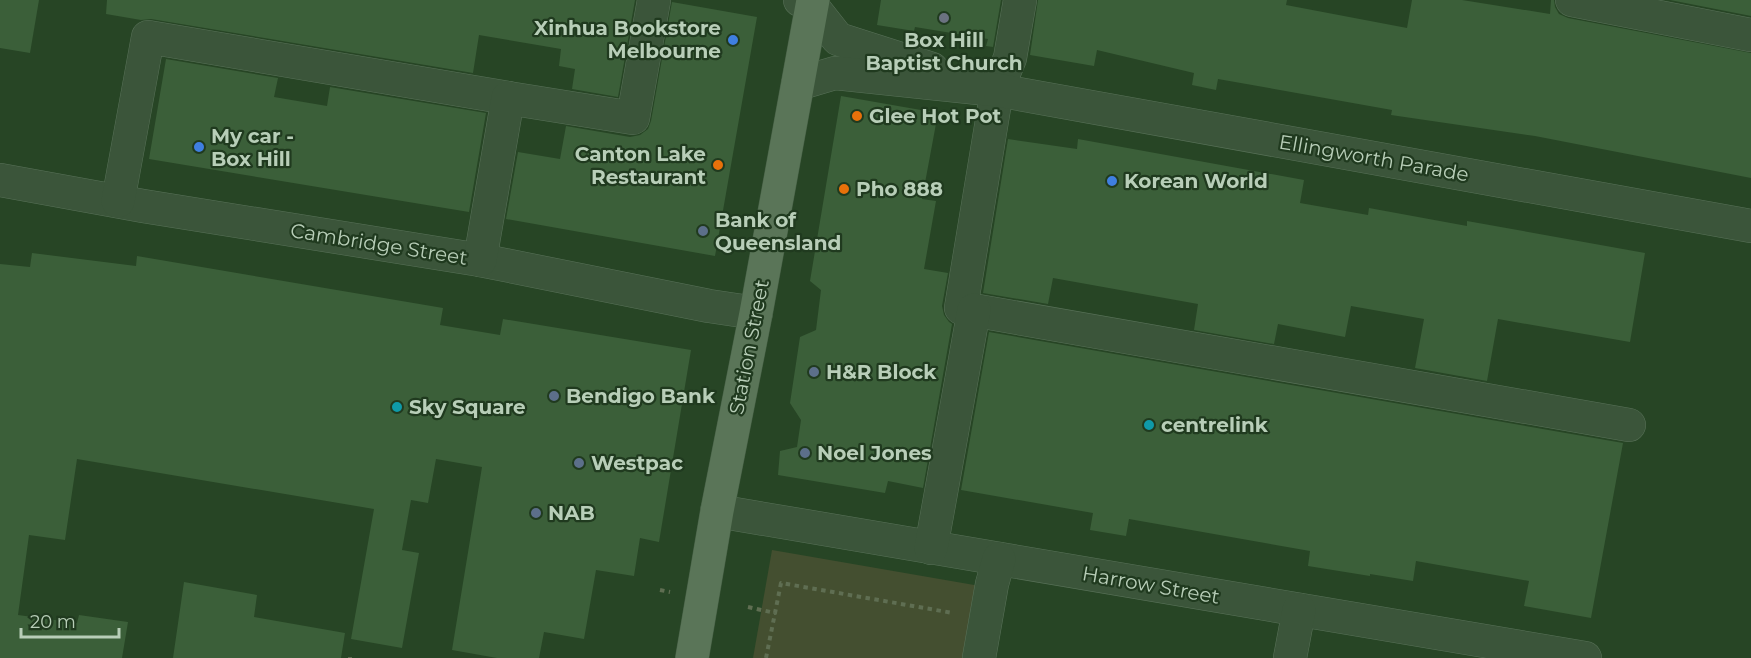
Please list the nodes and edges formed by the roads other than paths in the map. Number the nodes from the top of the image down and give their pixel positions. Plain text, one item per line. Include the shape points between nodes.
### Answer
1 (654, 0) edge
2 (1020, 0) edge
3 (1572, 0) edge
4 (808, 2) edge
5 (1751, 35) edge
6 (798, 84) junction
7 (997, 90) junction
8 (508, 98) junction
9 (0, 180) edge
10 (118, 201) junction
11 (1751, 226) edge
12 (480, 260) junction
13 (974, 310) junction
14 (756, 313) junction
15 (1629, 425) dead end
16 (717, 511) junction
17 (931, 548) junction
18 (999, 559) junction
19 (1299, 610) junction
20 (692, 658) edge
21 (979, 658) edge
22 (1290, 658) edge
23 (1585, 658) edge

1 - 8 street via 633,118
2 - 7 street via 1010,58
3 - 5 street
4 - 6 main road, Station Street
4 - 7 street, Ellingworth Parade via 838,39
6 - 7 street, Ellingworth Parade via 834,73
6 - 14 main road, Station Street
7 - 11 street, Ellingworth Parade
7 - 13 street via 961,308
8 - 10 street via 148,37
8 - 12 street
9 - 10 street, Cambridge Street
10 - 12 street, Cambridge Street
12 - 14 street, Cambridge Street
13 - 15 street
13 - 17 street
14 - 16 main road, Station Street
16 - 17 street, Harrow Street
16 - 20 main road, Station Street
17 - 18 street, Harrow Street
18 - 19 street, Harrow Street
18 - 21 street
19 - 22 street
19 - 23 street, Harrow Street

